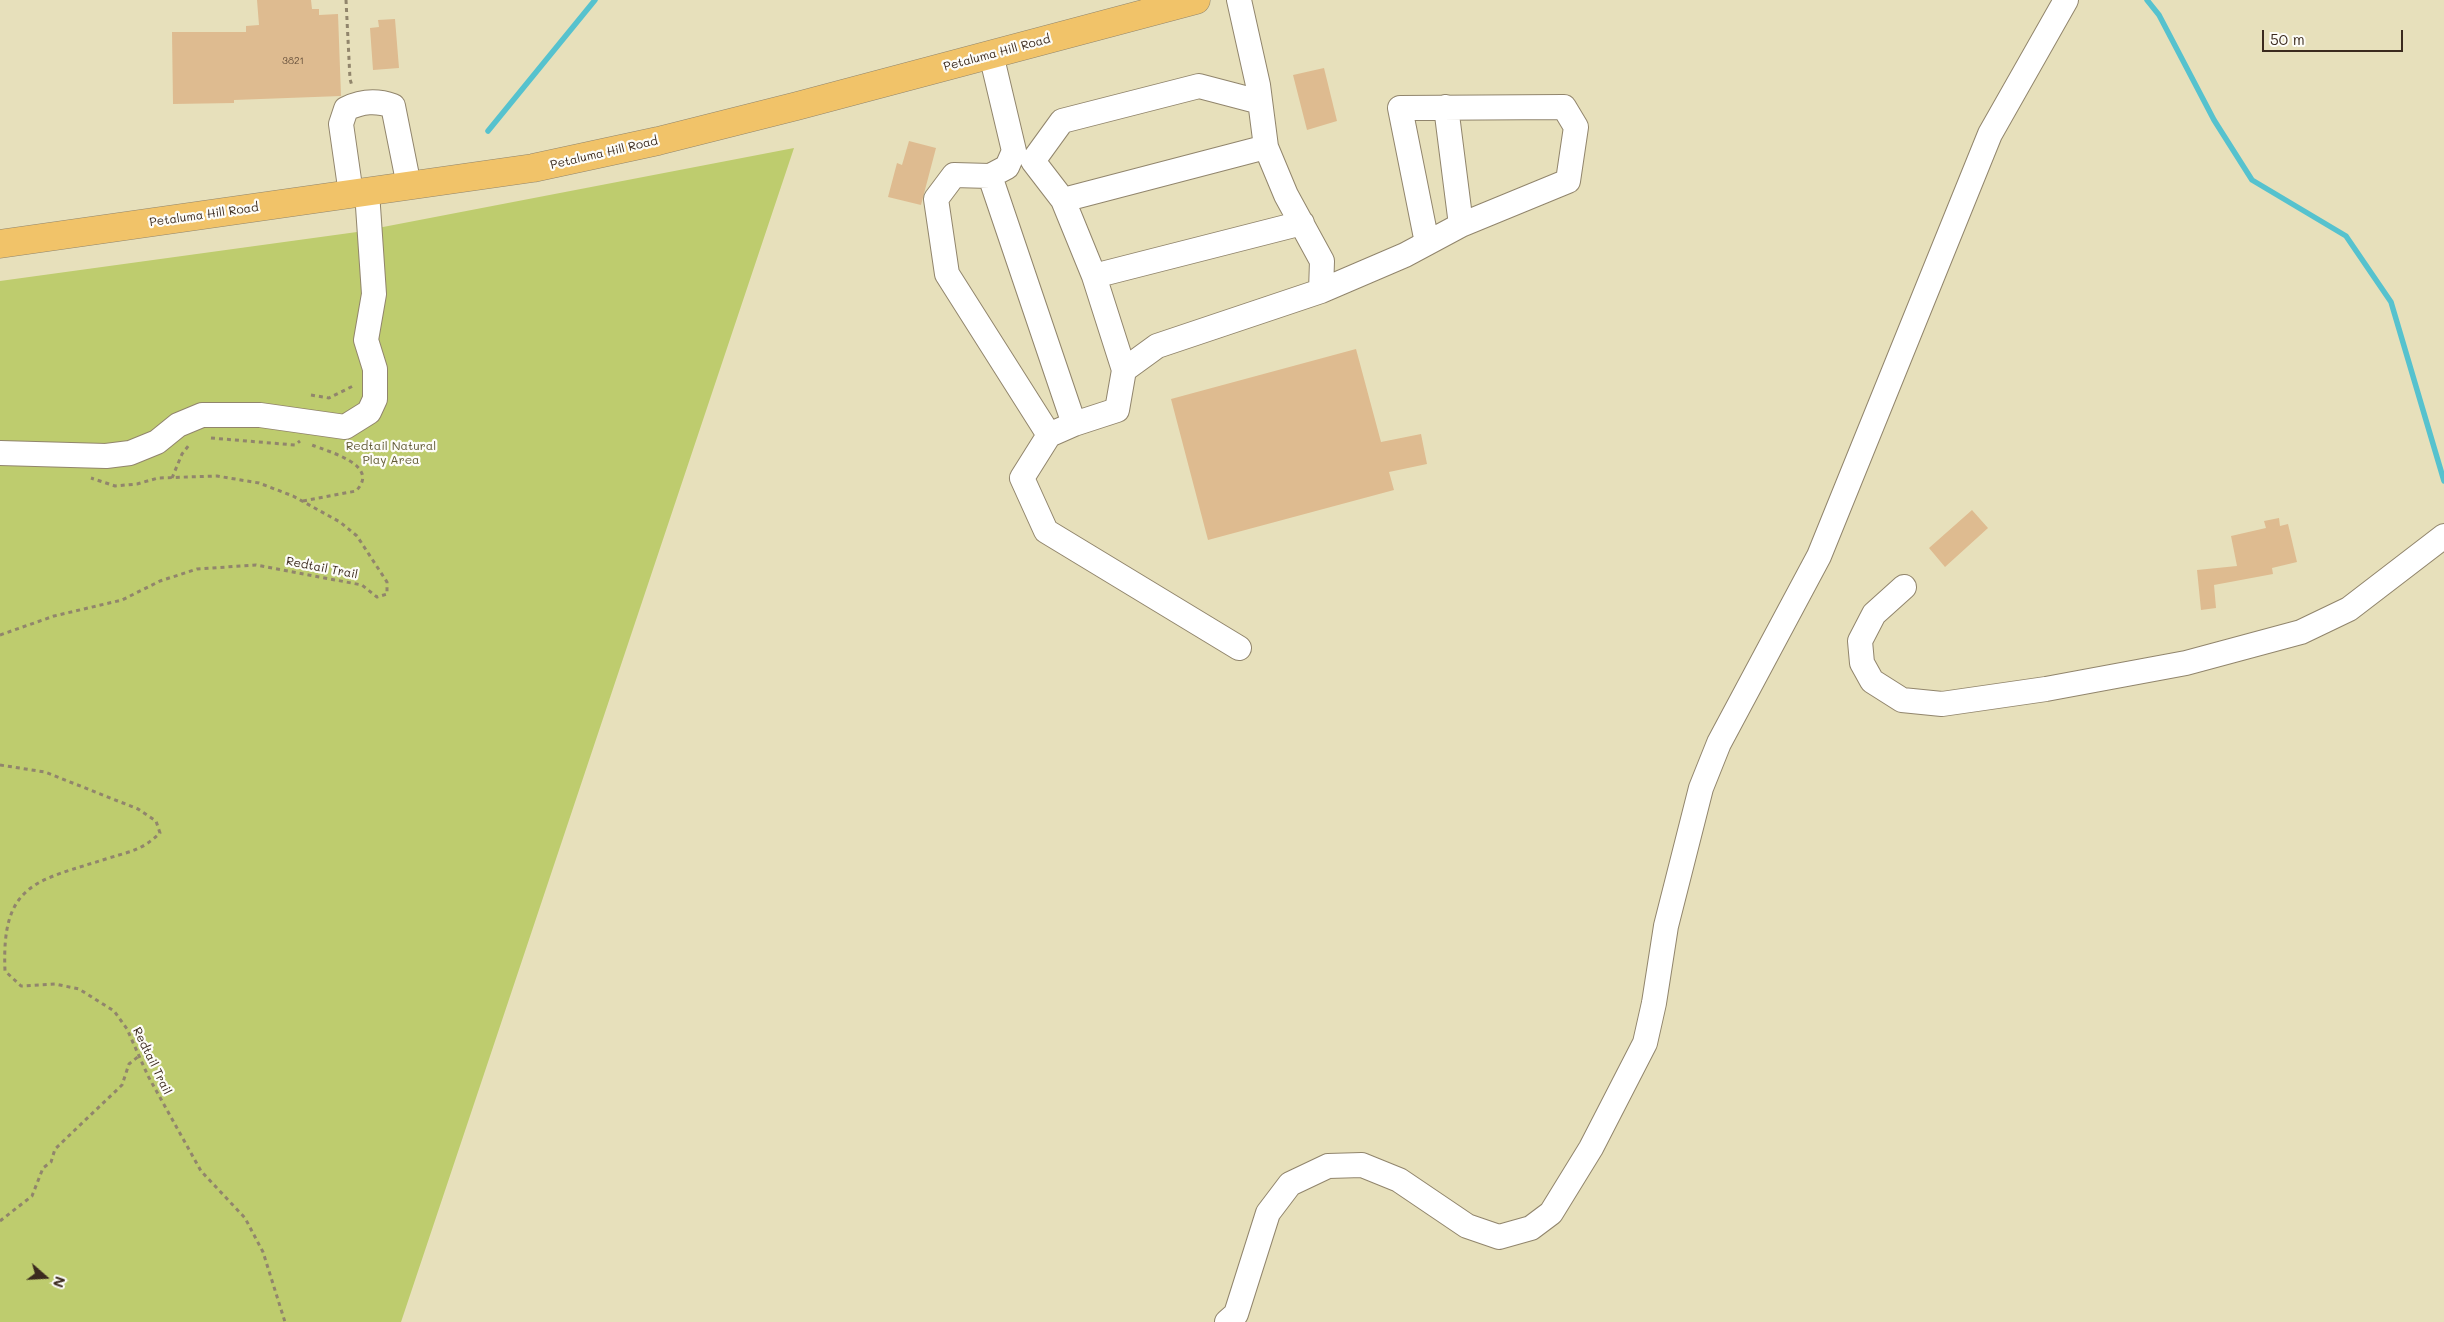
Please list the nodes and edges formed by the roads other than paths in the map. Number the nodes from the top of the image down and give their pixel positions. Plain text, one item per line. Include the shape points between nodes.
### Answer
1 (1196, 0) edge
2 (1239, 0) edge
3 (2066, 0) edge
4 (991, 54) junction
5 (1260, 102) junction
6 (1446, 107) junction
7 (1266, 147) junction
8 (1024, 156) junction
9 (990, 176) junction
10 (409, 186) junction
11 (359, 193) junction
12 (1063, 200) junction
13 (1302, 223) junction
14 (1461, 225) junction
15 (1427, 243) junction
16 (0, 244) edge
17 (1094, 276) junction
18 (1321, 291) junction
19 (1124, 370) junction
20 (1074, 424) junction
21 (1049, 435) junction
22 (0, 453) edge
23 (2444, 536) edge
24 (1904, 587) dead end
25 (1239, 648) dead end
26 (1227, 1322) edge

1 - 4 main road, Petaluma Hill Road
2 - 5 lane
3 - 26 lane via 1990,134 1819,556 1719,744 1701,788 1666,926 1645,1043 1591,1148 1551,1214 1532,1228 1499,1237 1467,1226 1399,1180 1362,1165 1328,1166 1290,1184 1268,1214 1236,1314
4 - 8 lane
4 - 10 main road, Petaluma Hill Road via 658,141 533,168
5 - 7 lane
5 - 8 lane via 1199,86 1062,122
6 - 14 lane
6 - 14 lane via 1564,107 1576,127 1568,181
6 - 15 lane via 1400,108
7 - 12 lane
7 - 13 lane
8 - 9 lane
8 - 12 lane
9 - 20 lane
9 - 21 lane via 954,175 936,199 947,274
10 - 11 main road, Petaluma Hill Road
10 - 11 lane via 393,106 381,102 359,102 346,109 341,124
11 - 16 main road, Petaluma Hill Road
11 - 22 lane via 374,294 366,340 375,369 375,399 368,412 345,427 260,415 202,415 178,425 157,442 130,453 106,456
12 - 17 lane
13 - 17 lane
13 - 18 lane via 1322,261
14 - 15 lane
15 - 18 lane
17 - 19 lane
18 - 19 lane via 1157,346
19 - 20 lane via 1117,410
20 - 21 lane
21 - 25 lane via 1022,478 1046,531
23 - 24 lane via 2349,609 2302,632 2186,663 1942,704 1902,700 1872,681 1862,663 1860,641 1874,614

